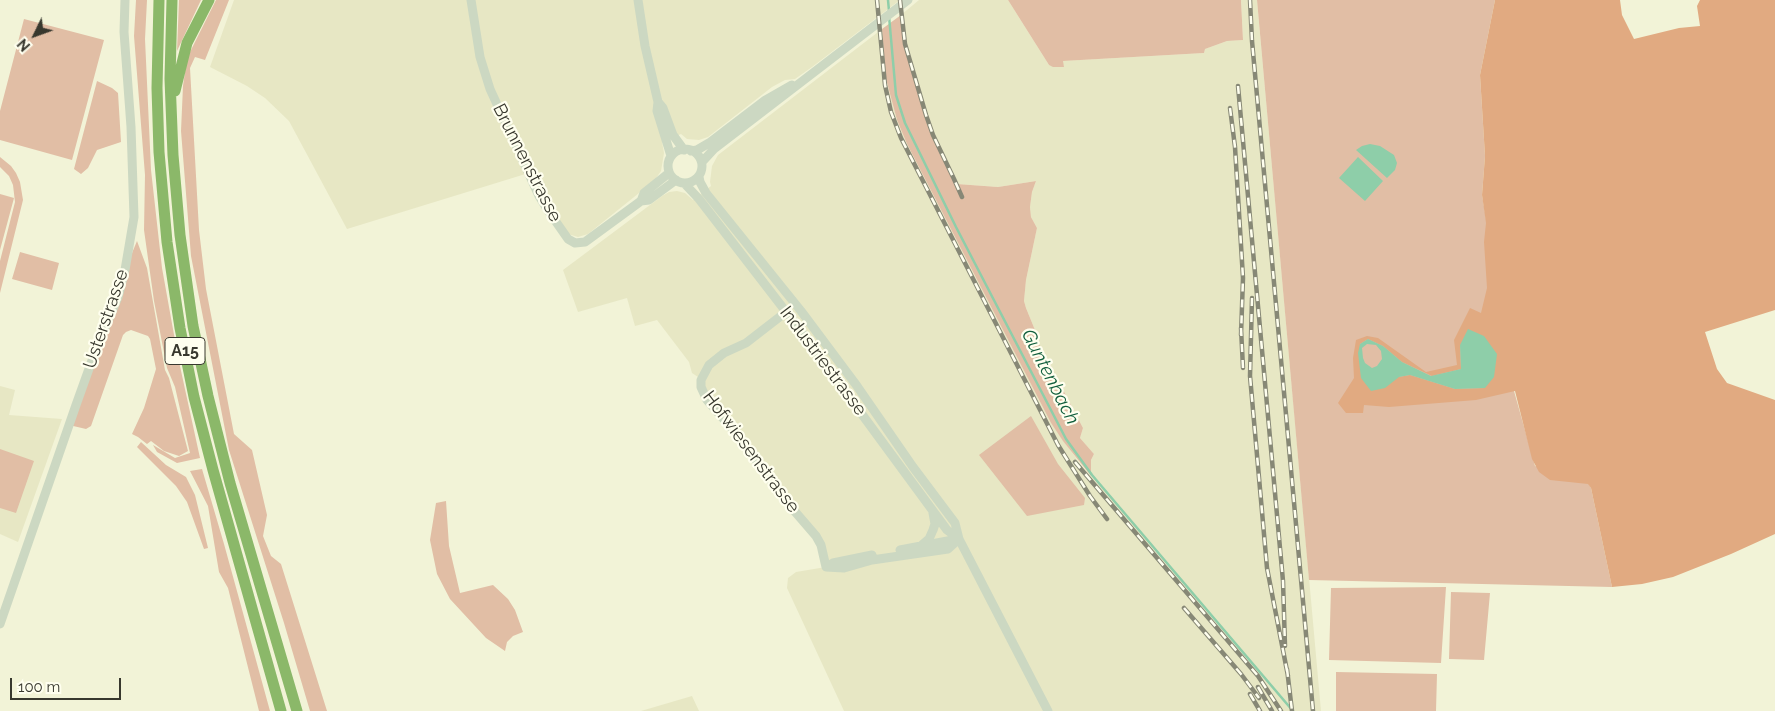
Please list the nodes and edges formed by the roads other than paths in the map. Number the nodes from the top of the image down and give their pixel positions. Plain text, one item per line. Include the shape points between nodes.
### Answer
1 (125, 0) edge
2 (159, 0) edge
3 (172, 0) edge
4 (209, 0) edge
5 (471, 0) edge
6 (638, 0) edge
7 (908, 0) edge
8 (806, 78) junction
9 (779, 92) junction
10 (658, 102) junction
11 (772, 106) junction
12 (171, 111) junction
13 (688, 150) junction
14 (672, 156) junction
15 (702, 162) junction
16 (670, 173) junction
17 (699, 177) junction
18 (680, 182) junction
19 (641, 201) junction
20 (786, 312) junction
21 (933, 510) junction
22 (959, 540) junction
23 (921, 546) junction
24 (826, 567) junction
25 (0, 624) edge
26 (281, 711) edge
27 (297, 711) edge
28 (1048, 711) edge

1 - 25 main road, Usterstrasse via 134,217 125,270
2 - 26 highway, A15 via 159,152 167,242 180,328 210,461
3 - 12 highway, A15
4 - 12 highway via 184,51
5 - 19 main road, Brunnenstrasse via 480,56 490,90 539,196 562,232 575,243 585,242
6 - 10 main road
7 - 8 main road
8 - 9 main road
8 - 11 main road
9 - 11 main road
9 - 13 main road via 709,143 697,150
10 - 13 main road via 673,135
10 - 14 main road via 657,112
11 - 15 main road via 714,149
12 - 27 highway, A15 via 180,235 202,369 232,491
13 - 14 main road
13 - 15 main road via 696,153
14 - 16 main road via 668,164
15 - 17 main road
16 - 18 main road, Industriestrasse
16 - 19 main road, Brunnenstrasse via 644,193
17 - 18 main road via 692,182
17 - 22 main road, Industriestrasse via 706,193 857,386 955,523
18 - 19 main road, Brunnenstrasse via 649,200
18 - 20 main road, Industriestrasse via 699,199
20 - 21 main road, Industriestrasse
20 - 24 main road, Hofwiesenstrasse via 746,343 724,353 710,365 701,380 701,387 706,400 816,536
21 - 22 main road, Industriestrasse via 947,530
21 - 23 main road via 935,524 929,539
22 - 23 main road
22 - 24 main road via 948,549 872,560 844,568
22 - 28 main road, Industriestrasse
23 - 24 main road

